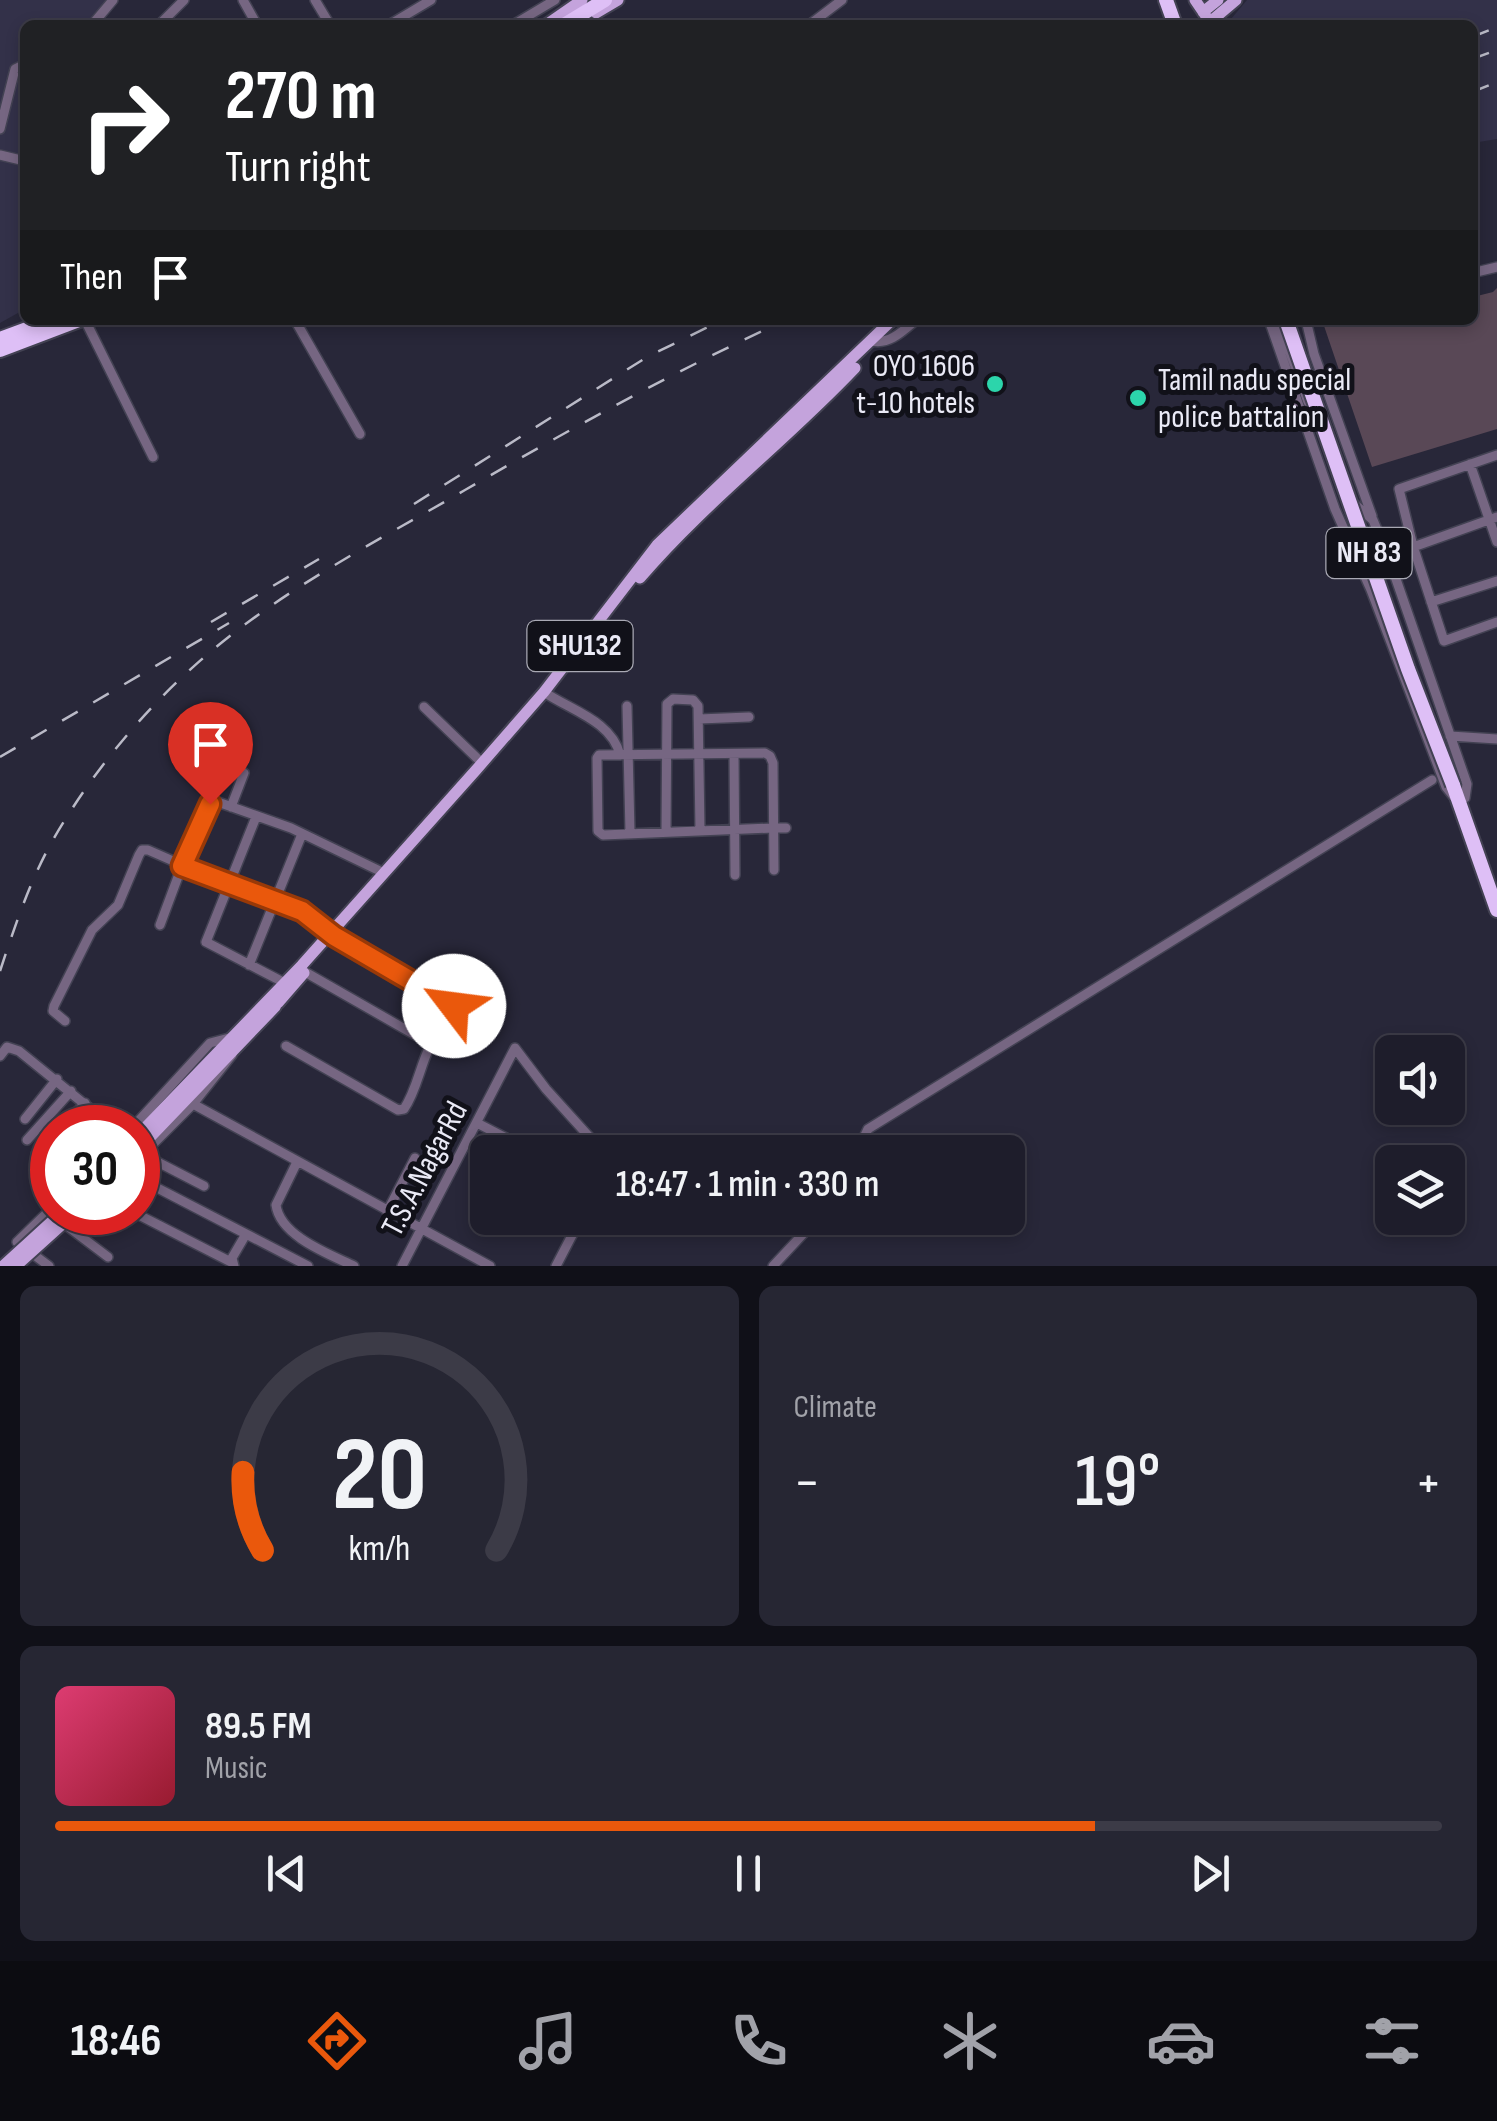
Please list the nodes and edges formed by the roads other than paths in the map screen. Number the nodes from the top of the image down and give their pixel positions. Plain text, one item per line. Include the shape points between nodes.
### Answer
1 (113, 0) edge
2 (184, 0) edge
3 (431, 0) edge
4 (555, 0) edge
5 (597, 0) edge
6 (605, 0) edge
7 (618, 0) edge
8 (842, 0) edge
9 (1236, 0) edge
10 (576, 2) edge
11 (1217, 4) edge
12 (96, 20) edge
13 (163, 20) edge
14 (397, 20) edge
15 (521, 20) edge
16 (553, 20) edge
17 (567, 20) edge
18 (569, 20) edge
19 (584, 20) edge
20 (816, 20) edge
21 (20, 66) edge
22 (0, 130) edge
23 (43, 325) edge
24 (61, 325) edge
25 (85, 325) edge
26 (298, 325) edge
27 (891, 325) edge
28 (900, 325) edge
29 (910, 325) edge
30 (1271, 325) edge
31 (1280, 325) edge
32 (1292, 325) edge
33 (1307, 325) edge
34 (31, 332) junction
35 (882, 337) junction
36 (0, 339) edge
37 (0, 350) edge
38 (360, 434) dead end
39 (1497, 454) edge
40 (152, 457) dead end
41 (1470, 464) junction
42 (1336, 509) junction
43 (1493, 518) edge
44 (1373, 521) junction
45 (1497, 542) edge
46 (1412, 546) junction
47 (1388, 556) junction
48 (1497, 581) edge
49 (1431, 602) junction
50 (1497, 622) edge
51 (545, 693) junction
52 (627, 706) dead end
53 (424, 707) dead end
54 (749, 717) dead end
55 (699, 719) junction
56 (1450, 736) junction
57 (188, 739) dead end
58 (1497, 740) edge
59 (698, 753) junction
60 (666, 754) junction
61 (734, 754) junction
62 (624, 755) junction
63 (482, 762) junction
64 (1432, 780) dead end
65 (1459, 792) junction
66 (230, 807) junction
67 (256, 817) junction
68 (773, 828) junction
69 (786, 828) dead end
70 (734, 829) junction
71 (700, 830) junction
72 (666, 831) junction
73 (630, 832) junction
74 (302, 834) junction
75 (182, 866) junction
76 (774, 870) dead end
77 (384, 873) junction
78 (735, 875) dead end
79 (1496, 880) edge
80 (228, 885) junction
81 (274, 901) junction
82 (1497, 910) edge
83 (160, 925) dead end
84 (332, 935) junction
85 (249, 965) junction
86 (305, 972) junction
87 (284, 983) junction
88 (275, 998) junction
89 (66, 1020) dead end
90 (232, 1043) junction
91 (430, 1044) junction
92 (286, 1046) dead end
93 (0, 1056) edge
94 (220, 1056) junction
95 (58, 1079) junction
96 (71, 1091) junction
97 (85, 1103) edge
98 (193, 1104) junction
99 (153, 1105) edge
100 (160, 1114) edge
101 (25, 1119) dead end
102 (477, 1122) junction
103 (160, 1129) edge
104 (160, 1135) edge
105 (501, 1135) edge
106 (588, 1135) edge
107 (866, 1135) edge
108 (27, 1140) dead end
109 (416, 1158) dead end
110 (297, 1162) junction
111 (160, 1164) edge
112 (204, 1186) dead end
113 (160, 1189) edge
114 (386, 1212) junction
115 (160, 1226) edge
116 (30, 1229) edge
117 (422, 1230) junction
118 (246, 1234) junction
119 (37, 1235) edge
120 (53, 1235) edge
121 (57, 1235) edge
122 (79, 1235) edge
123 (572, 1235) edge
124 (802, 1235) edge
125 (34, 1255) junction
126 (108, 1257) dead end
127 (233, 1264) edge
128 (3, 1266) edge
129 (19, 1266) edge
130 (49, 1266) edge
131 (308, 1266) edge
132 (354, 1266) edge
133 (402, 1266) edge
134 (490, 1266) edge
135 (556, 1266) edge
136 (773, 1266) edge

1 - 12 street
2 - 13 street
3 - 14 street
4 - 15 street
5 - 17 highway
6 - 18 highway
7 - 19 main road
8 - 20 street
9 - 11 main road
10 - 16 main road
21 - 22 street
23 - 34 highway
24 - 34 highway
25 - 40 street
26 - 38 street
27 - 35 main road, SHU132
28 - 35 street
29 - 35 street
30 - 42 street
31 - 44 street via 1334,477
32 - 65 highway, NH 83, bridge via 1408,668
33 - 44 street
34 - 36 highway
34 - 37 highway
35 - 51 main road, SHU132 via 656,544
39 - 41 street
41 - 43 street
41 - 46 street via 1398,489
42 - 44 street
42 - 65 street via 1446,788
43 - 45 street
43 - 46 street
44 - 47 street
46 - 47 street
46 - 49 street
47 - 56 street
48 - 49 street
49 - 50 street via 1444,641
51 - 62 street via 606,730
51 - 63 main road, SHU132
51 - 84 main road
52 - 62 street
53 - 63 street
54 - 55 street
55 - 59 street
55 - 60 street via 698,702 669,700
56 - 58 street
56 - 65 street via 1467,784
57 - 66 street via 244,773
59 - 60 street
59 - 61 street
59 - 71 street
60 - 62 street
60 - 72 street
61 - 68 street via 770,756
61 - 70 street
62 - 73 street
62 - 73 street via 596,758 598,831
63 - 77 main road, SHU132
64 - 107 street
65 - 79 highway
65 - 82 highway
66 - 67 street
66 - 75 street via 212,802
67 - 74 street
67 - 80 street
68 - 69 street
68 - 70 street
68 - 76 street
70 - 71 street
70 - 78 street
71 - 72 street
72 - 73 street
74 - 77 street
74 - 81 street
75 - 80 street
75 - 83 street
75 - 89 street via 142,850 118,905 92,930 54,1006
77 - 84 main road, SHU132
80 - 81 street
80 - 85 street via 206,942
81 - 84 street via 302,911
81 - 85 street
84 - 86 main road
84 - 87 main road, SHU132
84 - 91 street via 454,1006
85 - 87 street
86 - 88 main road
86 - 91 street
87 - 88 main road, SHU132
88 - 90 main road, SHU132
90 - 94 main road, SHU132
90 - 98 street via 227,1066
90 - 99 street via 210,1043
91 - 92 street via 408,1102 398,1110
93 - 95 street via 14,1049
94 - 100 main road, SHU132
94 - 103 main road, SHU132
95 - 96 street
95 - 101 street
96 - 97 street
96 - 108 street
98 - 104 street
98 - 110 street
102 - 105 street
102 - 106 street, T.S.A.NagarRd via 515,1048
102 - 117 street, T.S.A.NagarRd
109 - 114 street
110 - 114 street
110 - 132 street via 276,1212 289,1228
111 - 112 street
113 - 118 street
114 - 117 street
115 - 127 street
116 - 125 street via 17,1242
117 - 133 street, T.S.A.NagarRd
117 - 134 street
118 - 127 street
118 - 131 street
119 - 128 main road, bridge
120 - 129 main road, bridge
121 - 125 street
122 - 126 street
123 - 135 street
124 - 136 street
125 - 129 street
125 - 130 street

